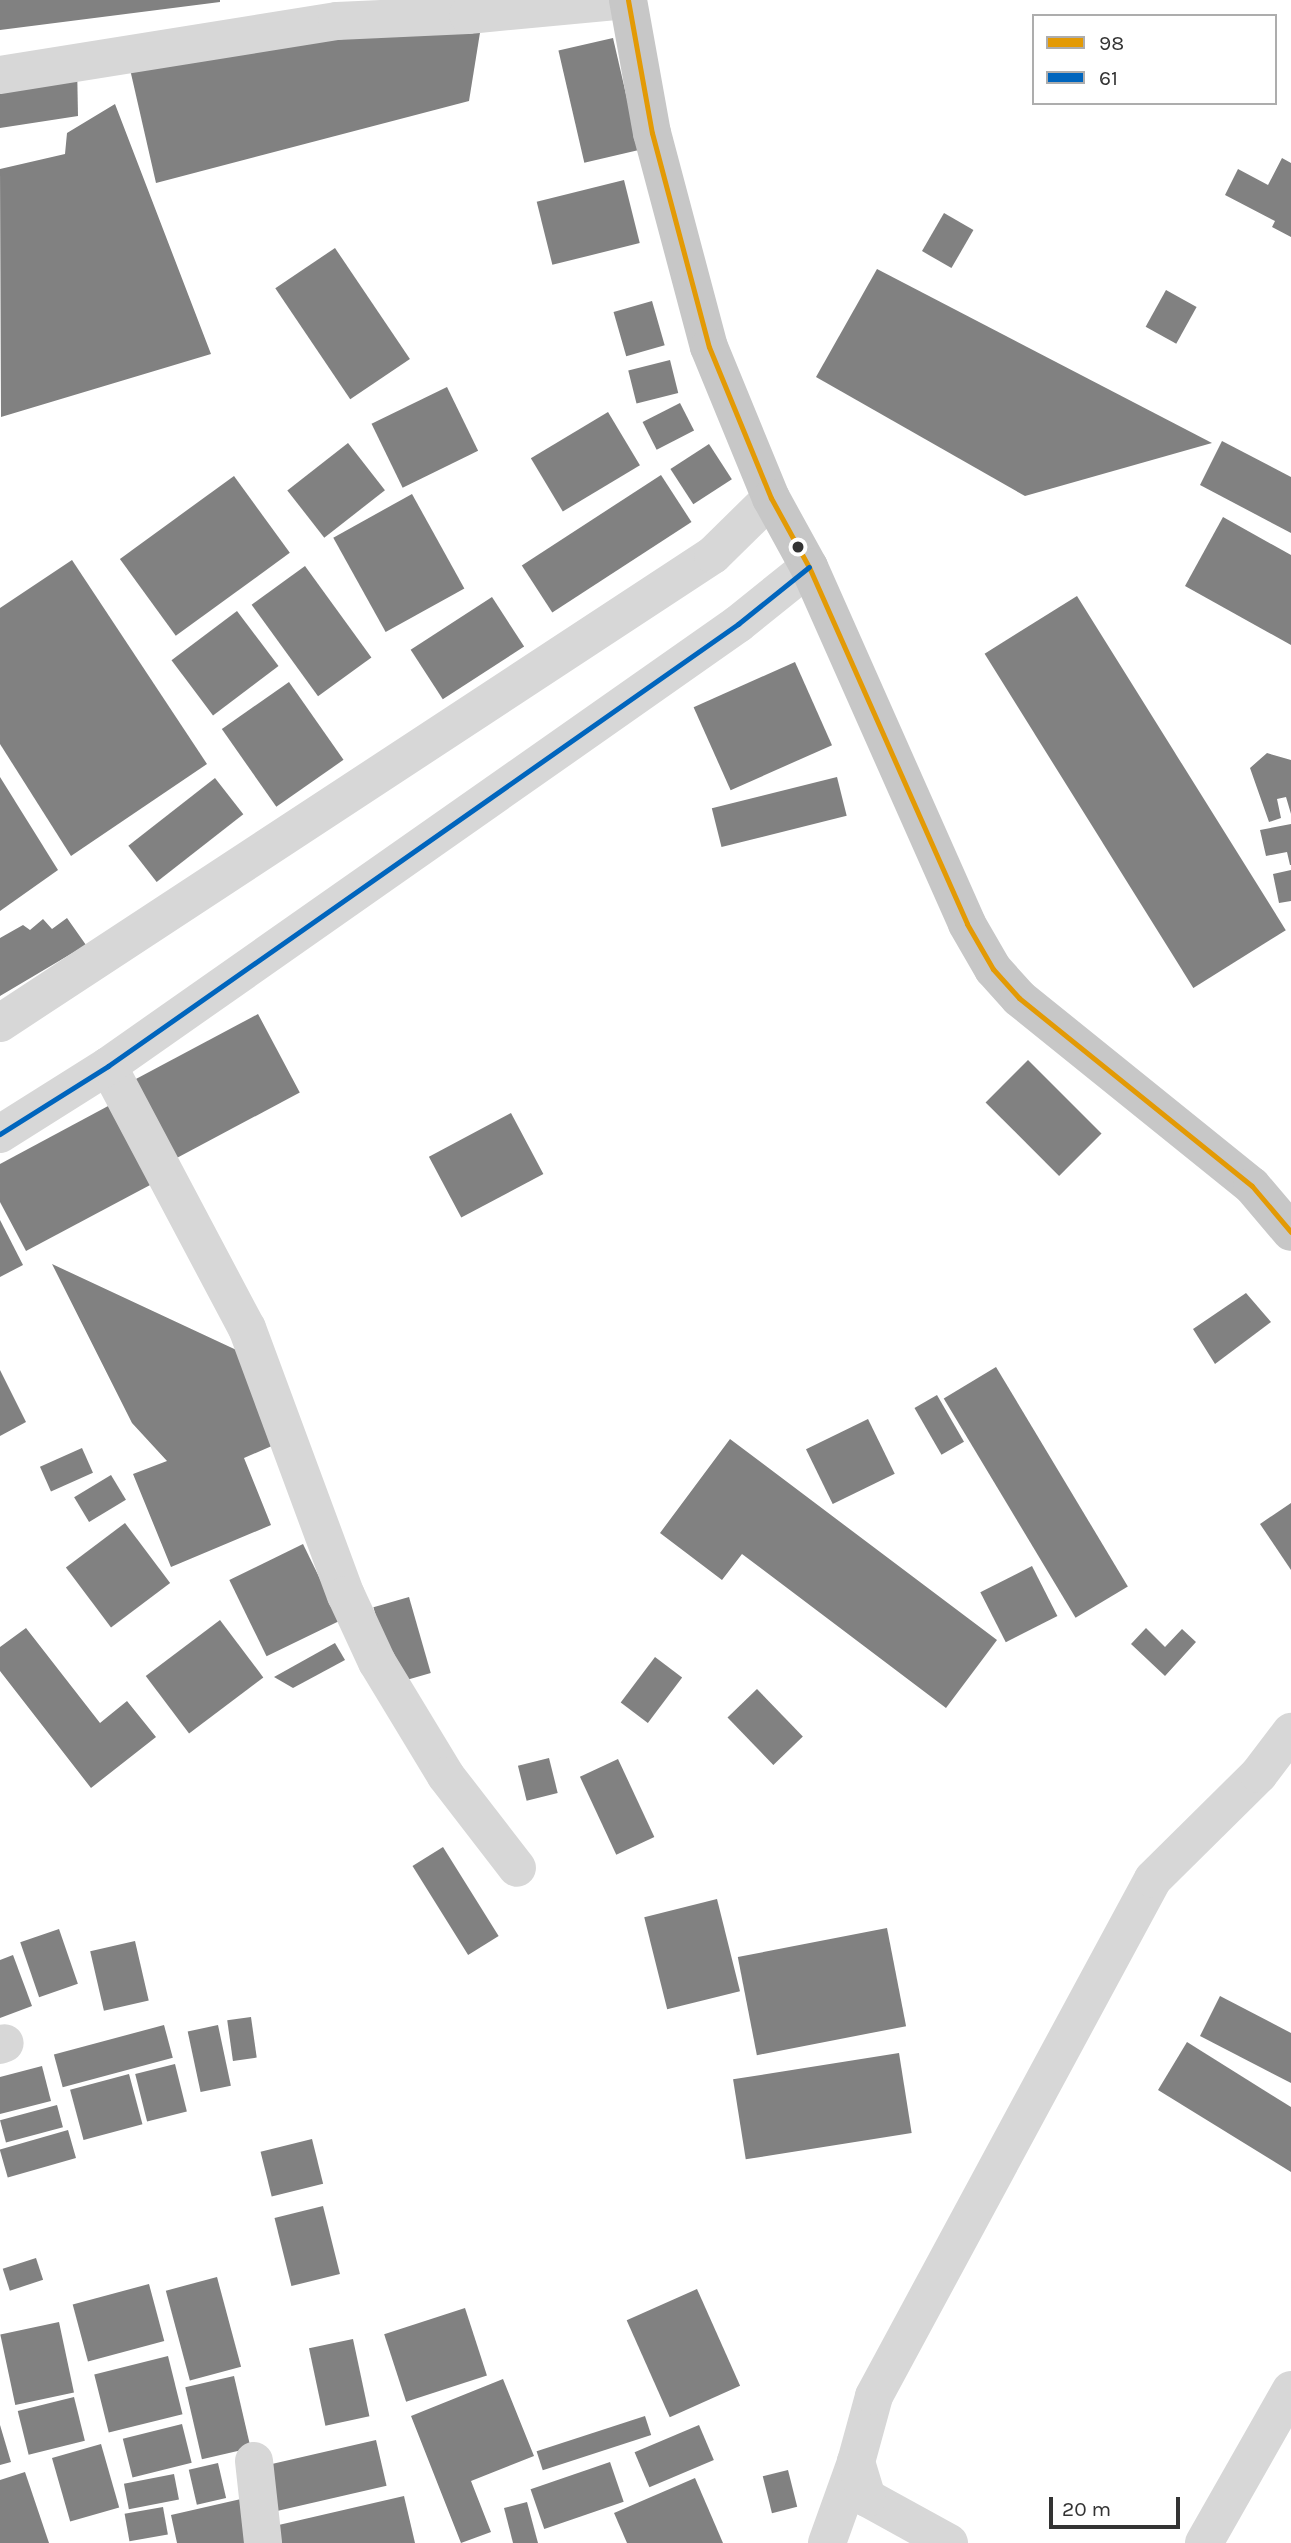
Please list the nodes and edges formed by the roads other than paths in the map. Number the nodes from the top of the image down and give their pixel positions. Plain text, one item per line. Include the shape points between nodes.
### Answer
1 (627, 0) edge
2 (0, 75) edge
3 (771, 498) junction
4 (809, 566) junction
5 (0, 1023) edge
6 (108, 1066) junction
7 (0, 1134) edge
8 (1291, 1233) edge
9 (1291, 1732) edge
10 (517, 1868) dead end
11 (1291, 2390) edge
12 (254, 2461) dead end
13 (856, 2462) junction
14 (263, 2543) edge
15 (827, 2543) edge
16 (949, 2543) edge
17 (1204, 2543) edge

1 - 2 street via 337,21
1 - 3 highway via 681,252 709,348
3 - 4 highway
3 - 5 street via 713,555
4 - 6 street via 738,624
4 - 8 highway via 967,924 992,969 1019,998 1251,1186
6 - 7 street
6 - 10 street via 247,1328 346,1595 377,1662 446,1776
9 - 13 street via 1259,1774 1153,1879 874,2396
11 - 17 street
12 - 14 street
13 - 15 street
13 - 16 street via 867,2498

